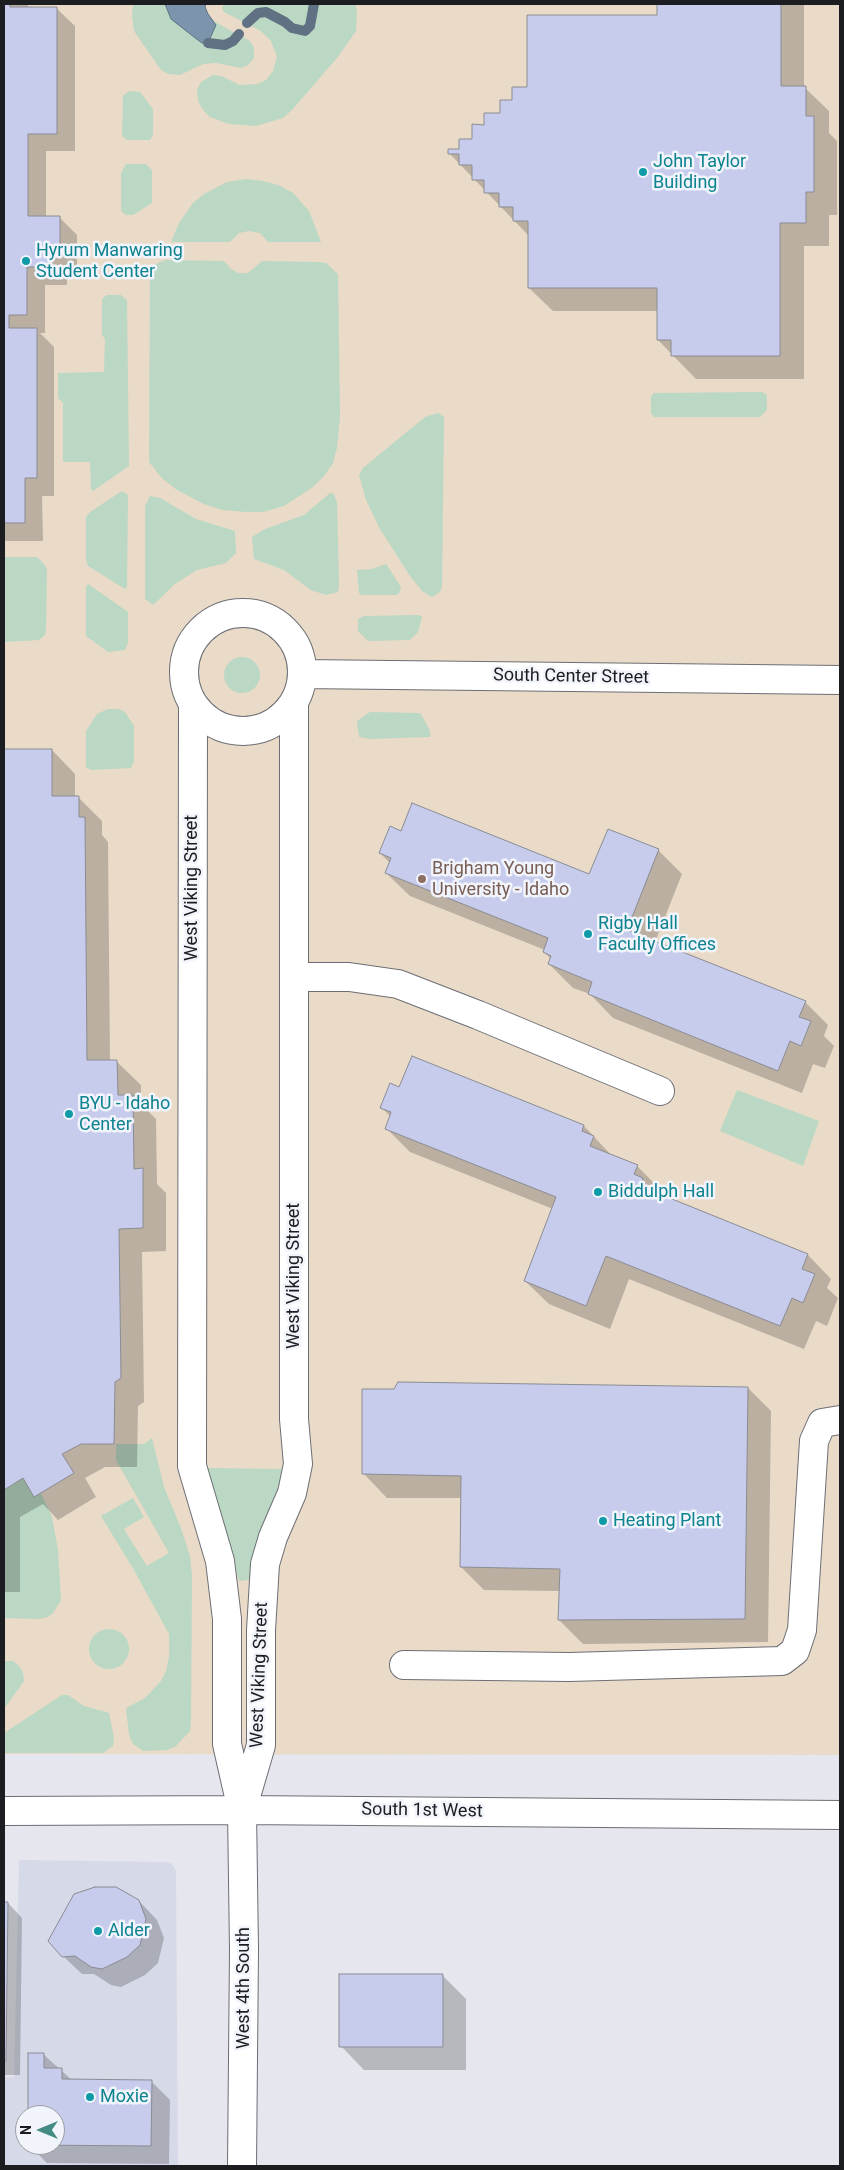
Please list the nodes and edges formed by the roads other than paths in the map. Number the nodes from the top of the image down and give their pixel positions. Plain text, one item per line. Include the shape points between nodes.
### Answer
1 (302, 674) junction
2 (840, 680) edge
3 (294, 702) junction
4 (193, 704) junction
5 (294, 977) junction
6 (660, 1091) dead end
7 (840, 1420) edge
8 (404, 1665) dead end
9 (242, 1810) junction
10 (4, 1811) edge
11 (840, 1815) edge
12 (242, 2166) edge

1 - 2 street, South Center Street
1 - 3 street
1 - 4 street via 300,655 291,638 277,624 260,616 242,613 222,616 193,640 185,657 184,677
3 - 4 street via 285,715 270,725 251,731 232,731 213,724 198,713
3 - 5 street, West Viking Street
4 - 9 street, West Viking Street via 192,1466 220,1561 227,1619 227,1744
5 - 6 street via 349,977 398,984
5 - 9 street, West Viking Street via 294,1419 298,1464 292,1493 265,1564 261,1630 261,1745
7 - 8 street via 822,1423 814,1441 802,1630 795,1651 782,1661 569,1667
9 - 10 street, South 1st West
9 - 11 street, South 1st West
9 - 12 street, West 4th South

